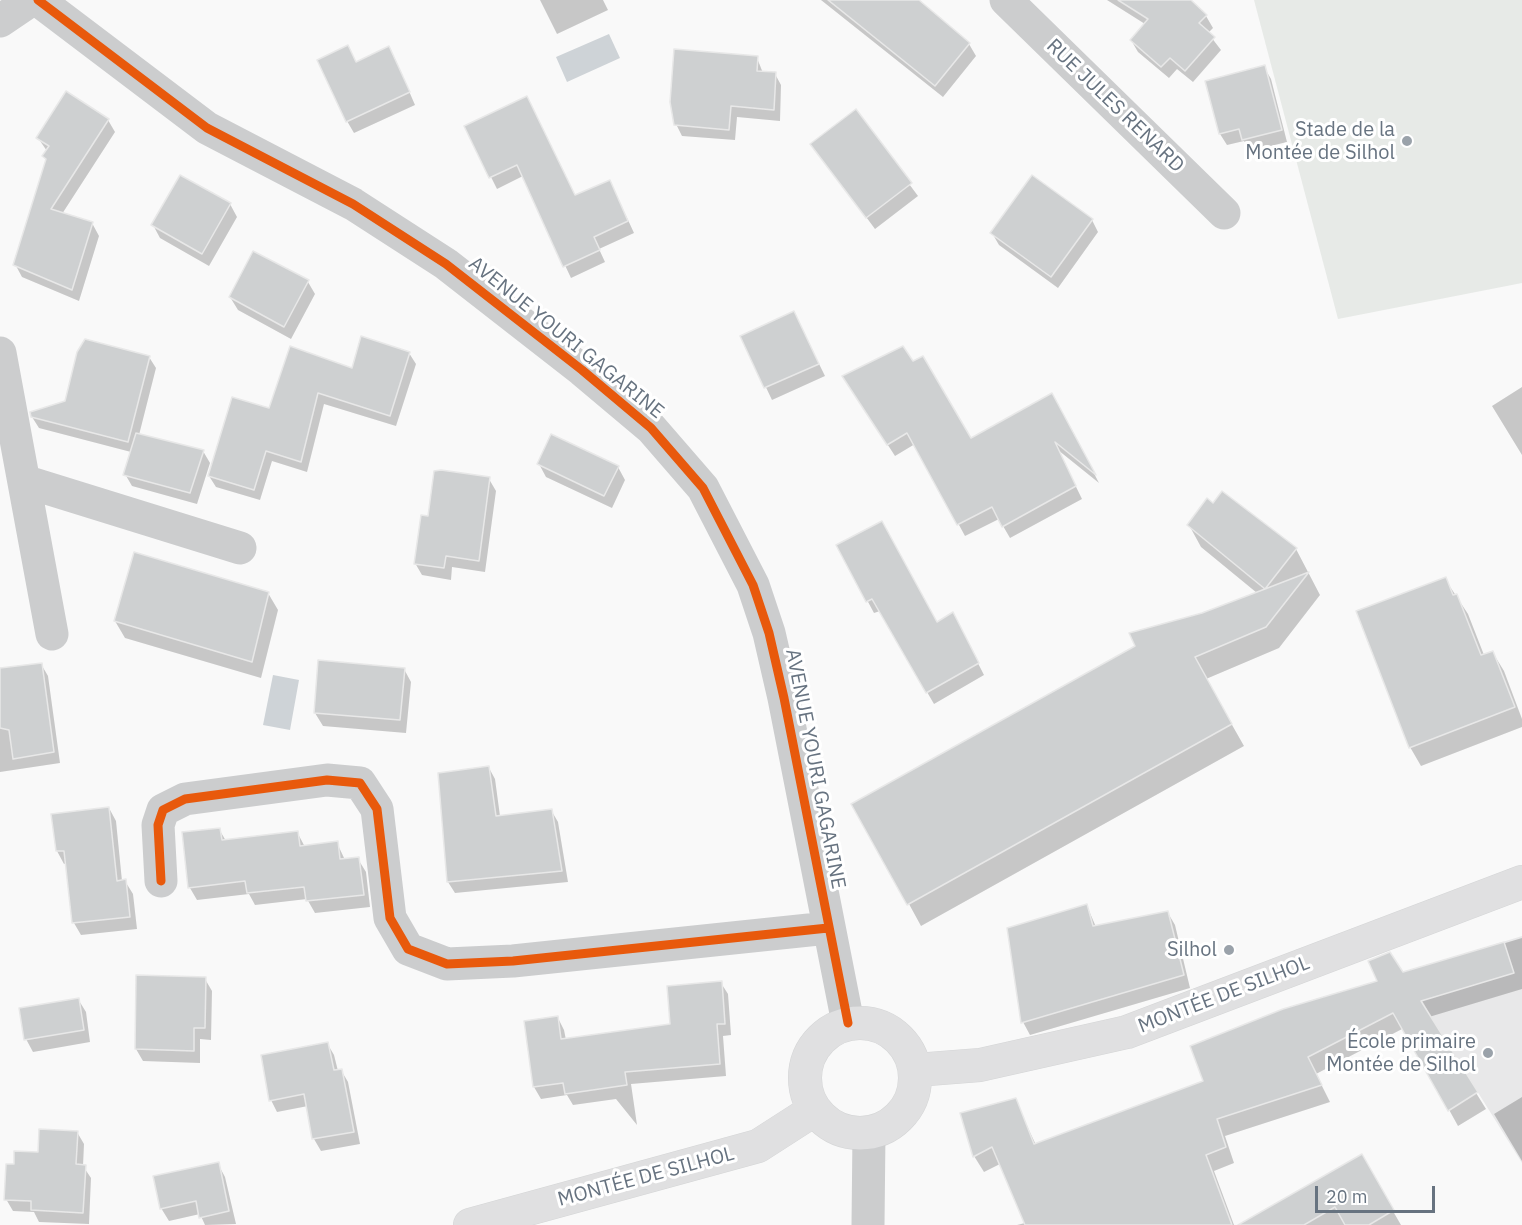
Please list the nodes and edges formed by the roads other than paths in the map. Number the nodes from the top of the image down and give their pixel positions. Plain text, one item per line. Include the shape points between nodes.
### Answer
1 (31, 0) edge
2 (38, 0) edge
3 (1006, 0) edge
4 (0, 21) edge
5 (1224, 213) dead end
6 (0, 353) edge
7 (24, 481) junction
8 (240, 548) dead end
9 (52, 634) dead end
10 (161, 881) dead end
11 (1522, 882) edge
12 (828, 928) junction
13 (848, 1023) junction
14 (916, 1070) junction
15 (814, 1110) junction
16 (869, 1133) junction
17 (470, 1225) edge
18 (868, 1225) edge

1 - 4 street
2 - 12 street, AVENUE YOURI GAGARINE via 207,128 353,204 446,264 651,428 703,488 753,585 769,633
3 - 5 street, RUE JULES RENARD
6 - 7 street
7 - 8 street
7 - 9 street
10 - 12 street via 158,825 163,810 185,799 327,780 360,783 377,809 390,918 408,949 447,964 513,961
11 - 14 main road, MONTÉE DE SILHOL via 1127,1032 980,1065
12 - 13 street, AVENUE YOURI GAGARINE
13 - 14 main road via 871,1023 892,1032 908,1049
13 - 15 main road via 828,1032 813,1047 805,1068 805,1090
14 - 16 main road via 913,1099 896,1122
15 - 16 main road via 829,1125 849,1133
15 - 17 main road, MONTÉE DE SILHOL via 758,1146
16 - 18 street

